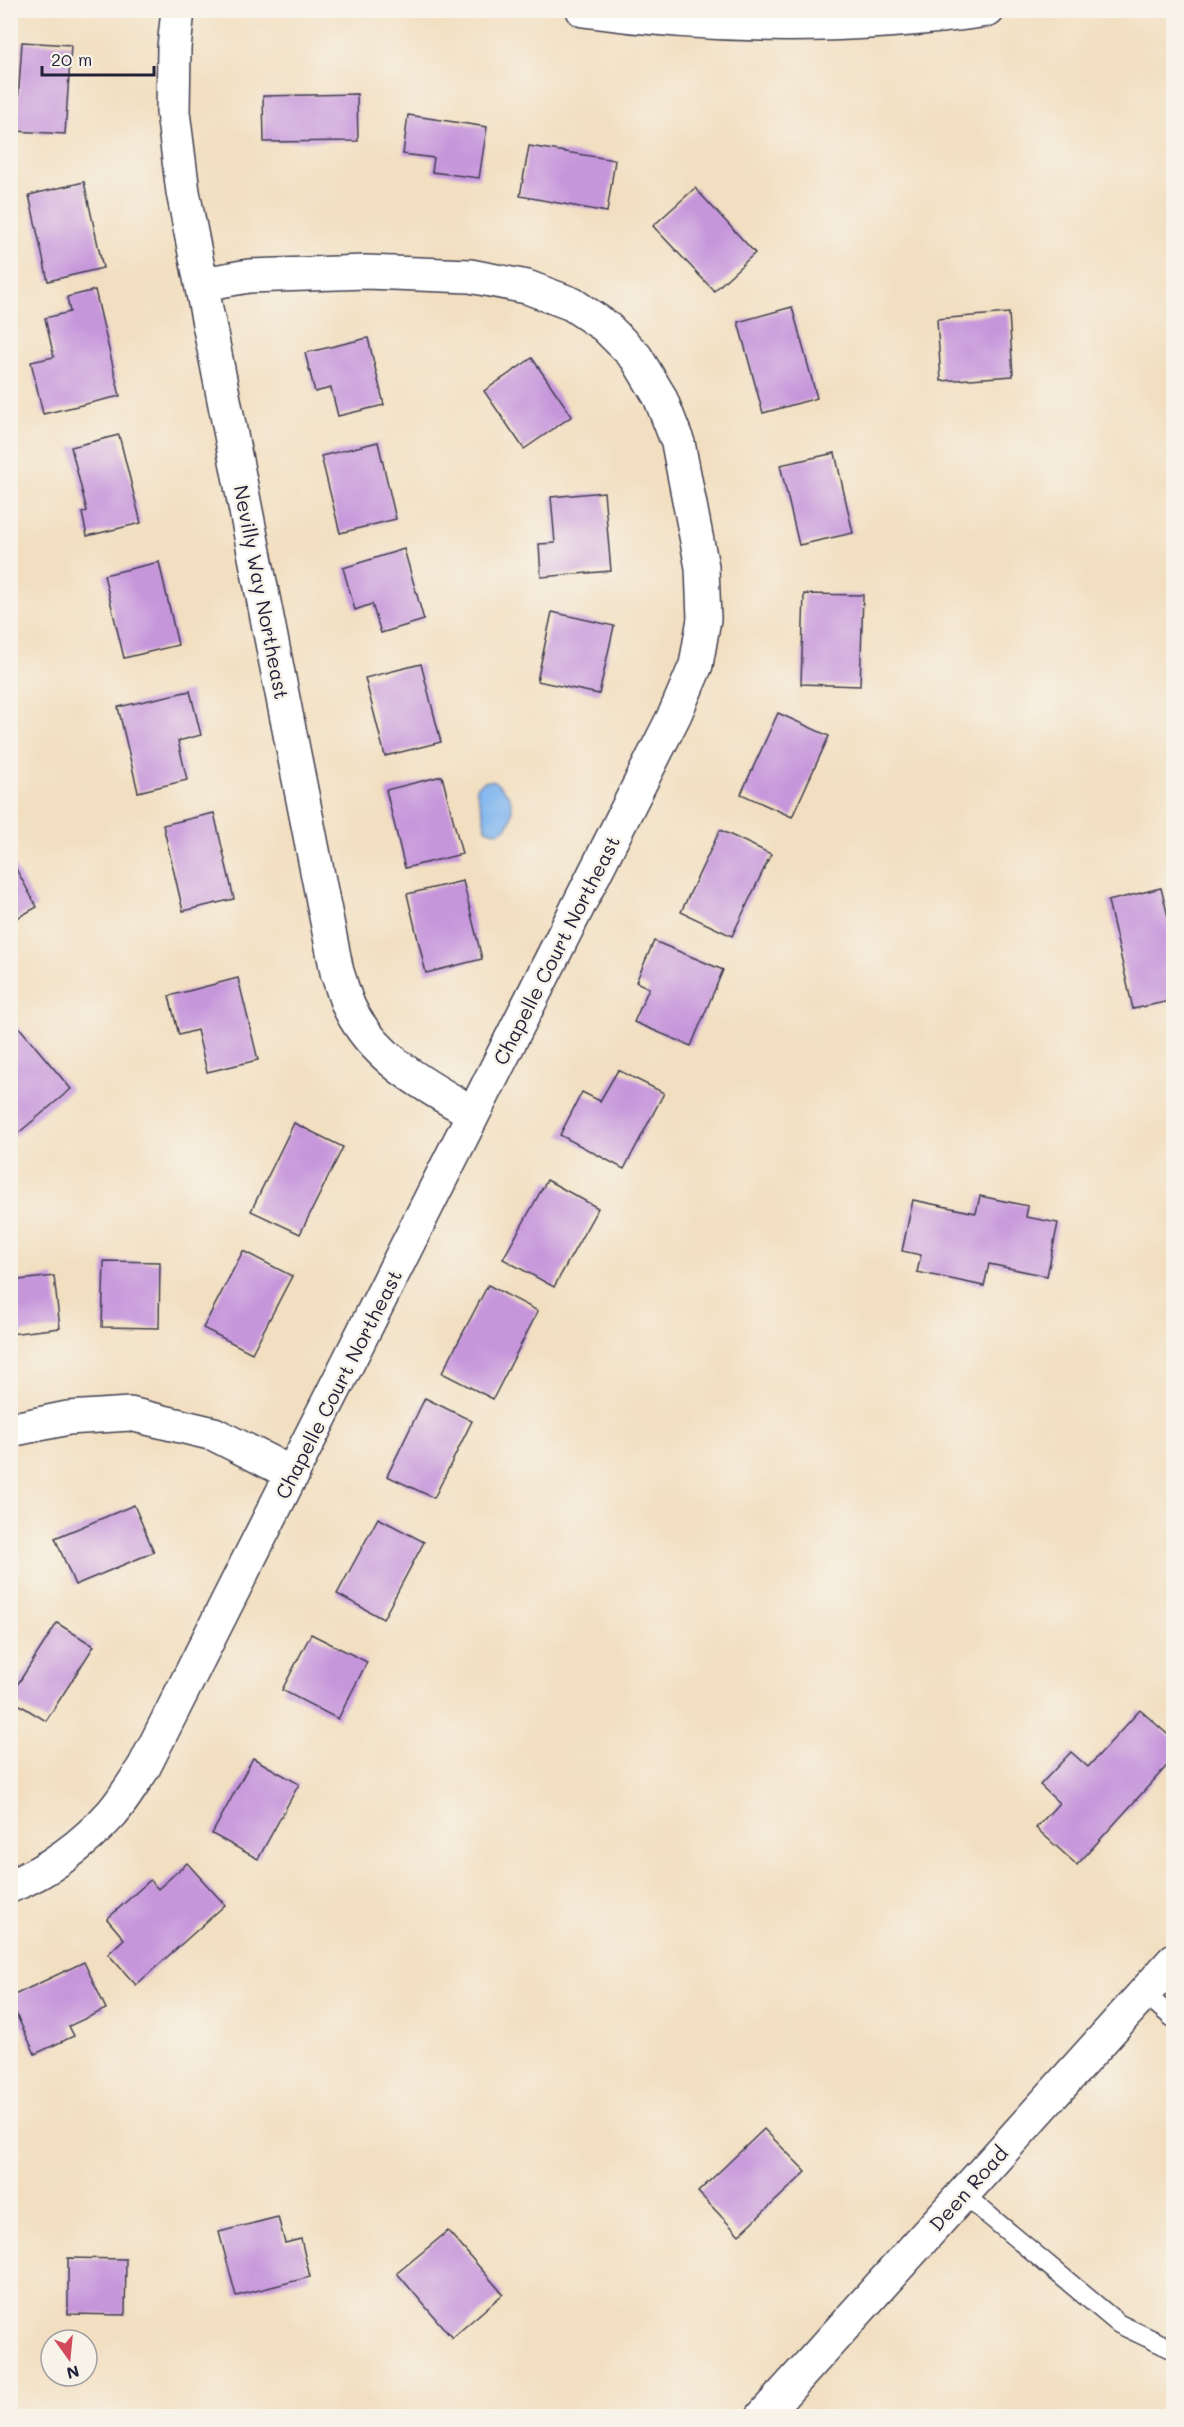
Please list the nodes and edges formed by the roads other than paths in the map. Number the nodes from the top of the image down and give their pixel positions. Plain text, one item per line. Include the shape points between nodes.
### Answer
1 (178, 10) edge
2 (583, 10) edge
3 (988, 10) edge
4 (202, 284) junction
5 (473, 1113) junction
6 (10, 1430) edge
7 (293, 1474) junction
8 (10, 1886) edge
9 (1173, 1960) edge
10 (1144, 1993) junction
11 (1173, 2019) edge
12 (963, 2194) junction
13 (1173, 2350) edge
14 (763, 2416) edge

1 - 4 street, Nevilly Way Northeast via 173,112 183,192
2 - 3 street via 720,24 813,26 885,23
4 - 5 street, Nevilly Way Northeast via 337,972 349,1007 365,1034 393,1063
4 - 5 street, Chapelle Court Northeast via 249,276 366,272 470,276 527,287 572,304 605,326 636,357 660,397 678,443 702,567 704,619 696,665 675,714
5 - 7 street, Chapelle Court Northeast
6 - 7 street via 68,1418 130,1414 214,1434
7 - 8 street, Chapelle Court Northeast via 144,1767 113,1812 75,1848 28,1879
9 - 10 street, Deen Road
10 - 11 lane
10 - 12 street, Deen Road
12 - 13 lane via 1119,2324
12 - 14 street, Deen Road

